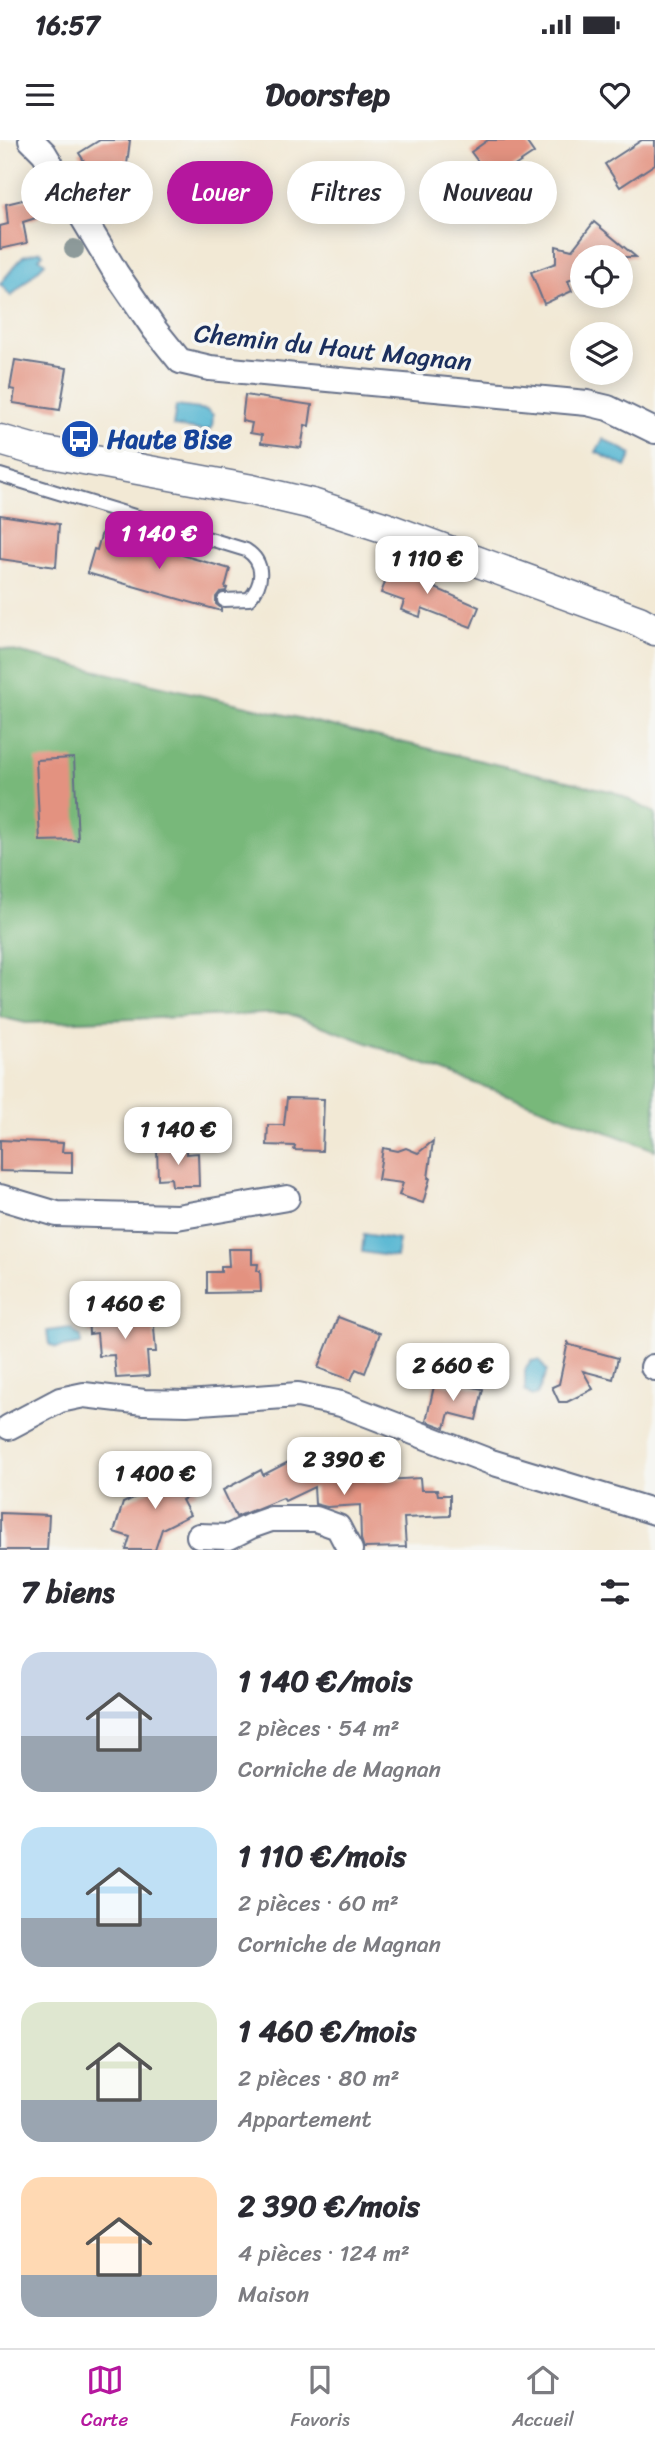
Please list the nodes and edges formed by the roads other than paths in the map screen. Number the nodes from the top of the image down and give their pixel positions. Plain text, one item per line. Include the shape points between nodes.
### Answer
1 (31, 140) edge
2 (655, 431) edge
3 (0, 440) edge
4 (0, 475) edge
5 (224, 600) dead end
6 (655, 630) edge
7 (0, 1197) edge
8 (287, 1198) dead end
9 (9, 1427) dead end
10 (655, 1512) edge
11 (199, 1536) dead end
12 (350, 1550) edge

1 - 2 street, Chemin du Haut Magnan via 44,153 116,273 180,361 210,368 587,403
3 - 6 street via 312,504
4 - 5 lane via 255,555 261,578 258,590 249,599
7 - 8 street via 57,1214 177,1217
9 - 10 street via 61,1400 84,1395 187,1403 298,1395 341,1404 491,1462
11 - 12 street via 229,1537 271,1520 316,1518 338,1527

